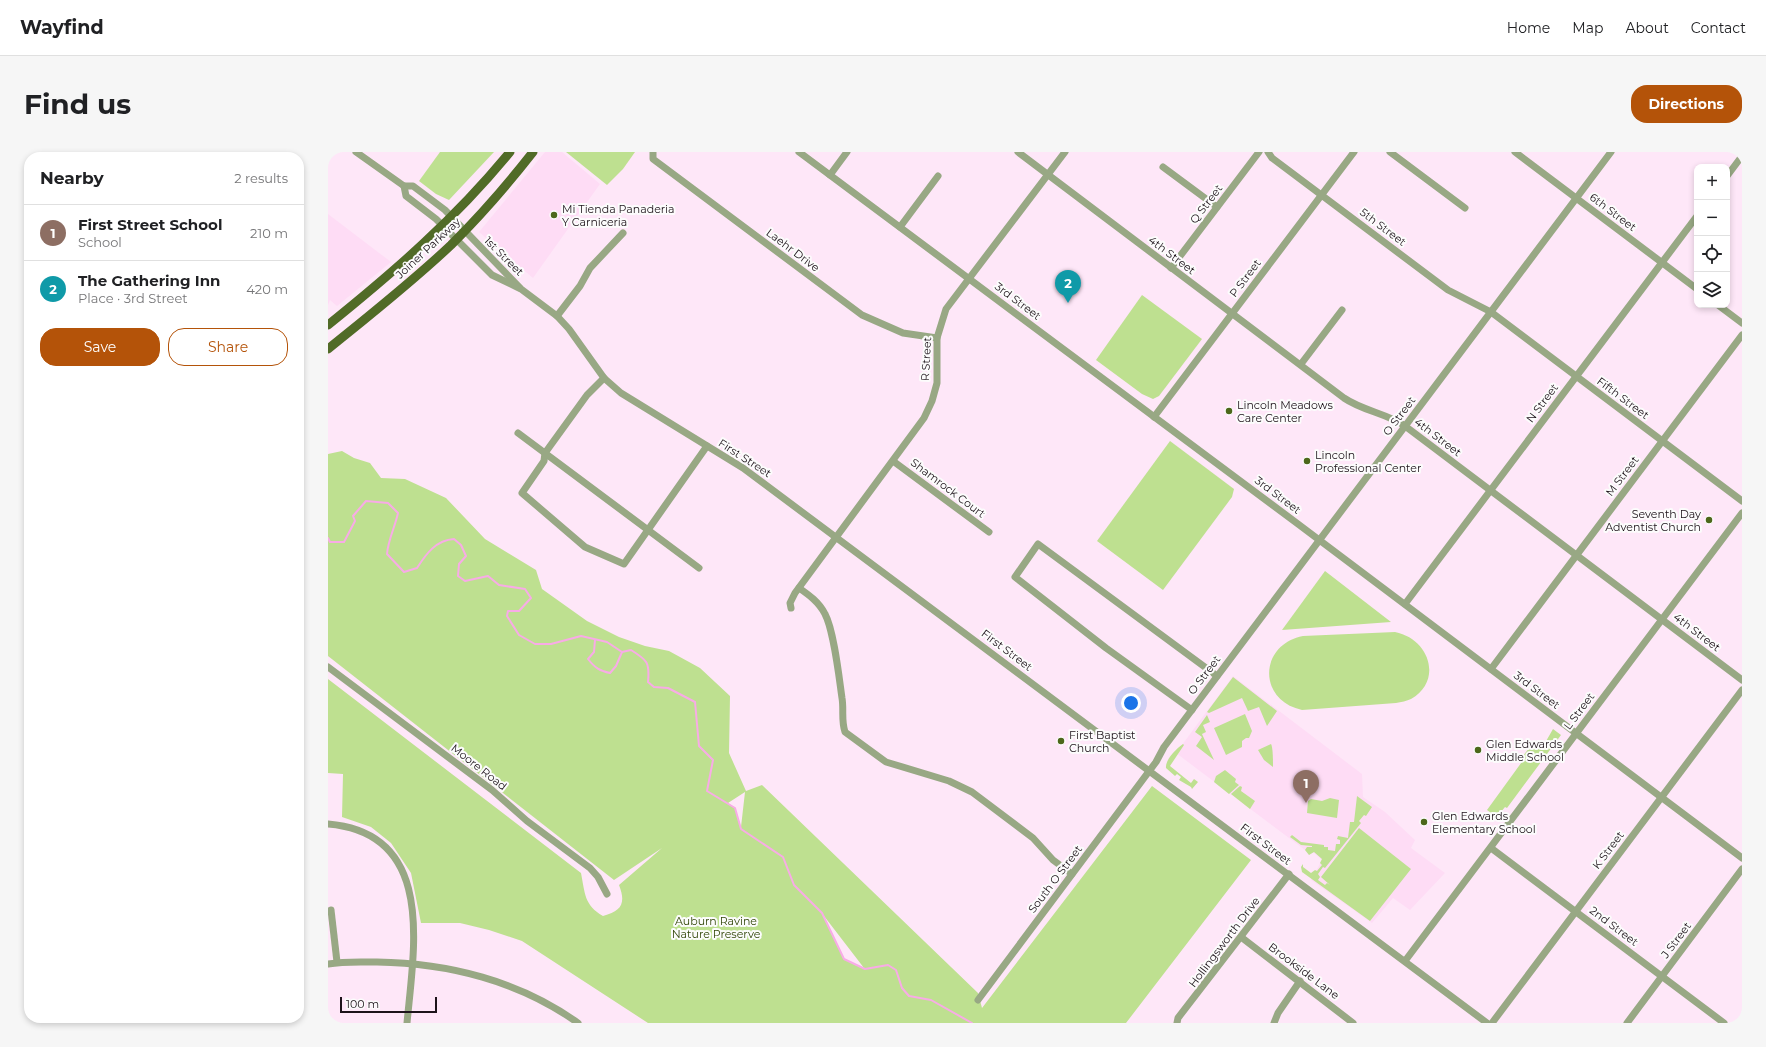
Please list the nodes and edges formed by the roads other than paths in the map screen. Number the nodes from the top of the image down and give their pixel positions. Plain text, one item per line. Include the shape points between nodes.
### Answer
1 (356, 152) edge
2 (510, 152) edge
3 (534, 152) edge
4 (653, 152) edge
5 (799, 152) edge
6 (847, 152) edge
7 (1018, 152) edge
8 (1065, 152) edge
9 (1259, 152) edge
10 (1268, 152) edge
11 (1354, 152) edge
12 (1390, 152) edge
13 (1515, 152) edge
14 (1611, 152) edge
15 (1742, 156) edge
16 (1163, 167) dead end
17 (1730, 172) edge
18 (830, 175) junction
19 (938, 176) dead end
20 (1047, 176) junction
21 (404, 186) junction
22 (1321, 195) junction
23 (1576, 198) junction
24 (1217, 207) junction
25 (1465, 208) dead end
26 (452, 218) junction
27 (1694, 220) edge
28 (443, 226) junction
29 (900, 227) junction
30 (464, 231) junction
31 (623, 233) dead end
32 (456, 240) junction
33 (1662, 262) junction
34 (1171, 268) junction
35 (969, 278) junction
36 (1694, 287) edge
37 (521, 289) junction
38 (1722, 308) edge
39 (1342, 310) dead end
40 (1491, 312) junction
41 (1232, 314) junction
42 (557, 316) junction
43 (1742, 323) edge
44 (328, 325) edge
45 (1742, 335) edge
46 (937, 338) junction
47 (328, 349) edge
48 (1301, 364) junction
49 (1576, 376) junction
50 (604, 378) junction
51 (1154, 417) junction
52 (1405, 426) junction
53 (518, 433) dead end
54 (1662, 441) junction
55 (707, 446) junction
56 (545, 453) junction
57 (893, 460) junction
58 (1491, 490) junction
59 (1742, 501) edge
60 (1742, 513) edge
61 (647, 530) junction
62 (989, 532) dead end
63 (836, 536) junction
64 (1320, 540) junction
65 (1576, 555) junction
66 (699, 568) dead end
67 (799, 588) junction
68 (1405, 604) junction
69 (791, 608) dead end
70 (1662, 619) junction
71 (328, 667) edge
72 (1491, 669) junction
73 (1217, 676) junction
74 (1742, 680) edge
75 (1742, 690) edge
76 (1192, 710) junction
77 (1576, 733) junction
78 (1150, 771) junction
79 (1662, 797) junction
80 (328, 824) edge
81 (1490, 848) junction
82 (1742, 858) edge
83 (1742, 869) edge
84 (1072, 874) junction
85 (1289, 874) junction
86 (606, 894) dead end
87 (331, 910) dead end
88 (1576, 912) junction
89 (1242, 937) junction
90 (1405, 961) junction
91 (337, 962) junction
92 (328, 964) edge
93 (412, 964) junction
94 (1662, 976) junction
95 (1300, 981) junction
96 (978, 1000) dead end
97 (407, 1023) edge
98 (578, 1023) edge
99 (1177, 1023) edge
100 (1274, 1023) edge
101 (1353, 1023) edge
102 (1487, 1023) edge
103 (1492, 1023) edge
104 (1627, 1023) edge
105 (1724, 1023) edge

1 - 21 street, 1st Street
2 - 26 main road, Joiner Parkway
3 - 30 main road, Joiner Parkway
4 - 46 street, Laehr Drive via 652,159 862,315 902,333
5 - 18 street, 3rd Street
6 - 18 street
7 - 20 street, 4th Street
8 - 20 street, R Street
9 - 24 street, Q Street
10 - 22 street, 5th Street via 1272,158
11 - 22 street, P Street
12 - 25 street
13 - 23 street, 6th Street
14 - 23 street, O Street
15 - 17 street
16 - 24 street
18 - 29 street, 3rd Street
19 - 29 street
20 - 34 street, 4th Street
20 - 35 street, R Street
21 - 26 street, 1st Street via 413,186
21 - 28 street, 1st Street via 406,196
22 - 40 street, 5th Street via 1448,290
22 - 41 street, P Street
23 - 33 street, 6th Street
23 - 40 street, O Street
24 - 34 street, Q Street
26 - 28 main road, Joiner Parkway
26 - 30 street, 1st Street
27 - 33 street, N Street
28 - 32 street, 1st Street
28 - 44 main road, Joiner Parkway via 397,269
29 - 35 street, 3rd Street
30 - 32 main road, Joiner Parkway
30 - 37 street, 1st Street
31 - 42 street via 590,268
32 - 37 street, 1st Street via 492,275
32 - 47 main road, Joiner Parkway
33 - 36 street, 6th Street
33 - 49 street, N Street
34 - 41 street, 4th Street
35 - 46 street, R Street via 946,309
35 - 51 street, 3rd Street
37 - 42 street, First Street
38 - 43 street
39 - 48 street
40 - 49 street, Fifth Street
40 - 52 street, O Street
41 - 48 street, 4th Street
41 - 51 street, P Street
42 - 50 street, First Street
45 - 54 street, M Street
46 - 57 street, R Street via 937,383 932,401 917,428
48 - 52 street, 4th Street via 1354,404 1388,416
49 - 54 street, Fifth Street
49 - 58 street, N Street
50 - 55 street, First Street via 634,402
50 - 56 street via 587,395
51 - 64 street, 3rd Street
52 - 58 street, 4th Street
52 - 64 street, O Street
53 - 56 street
54 - 59 street, Fifth Street
54 - 65 street, M Street
55 - 61 street
55 - 63 street, First Street via 743,468
56 - 61 street
56 - 61 street via 544,462 522,493 585,547 624,564
57 - 62 street, Shamrock Court
57 - 63 street, R Street
58 - 65 street, 4th Street
58 - 68 street, N Street
60 - 70 street, L Street
61 - 66 street
63 - 67 street, R Street
63 - 78 street, First Street
64 - 68 street, 3rd Street
64 - 73 street, O Street
65 - 70 street, 4th Street
65 - 72 street, M Street
67 - 69 street, R Street via 792,599
67 - 84 street via 814,599 825,612 830,624 845,732 886,762 949,781 972,792 1033,838 1053,860
68 - 72 street, 3rd Street
70 - 74 street, 4th Street
70 - 77 street, L Street
71 - 86 street, Moore Road via 492,790 527,821 590,868 598,877
72 - 77 street, 3rd Street
73 - 76 street, O Street
73 - 76 street via 1038,544 1015,576 1106,648
75 - 79 street, K Street
76 - 78 street, O Street via 1164,747
77 - 79 street, 3rd Street
77 - 81 street, L Street
78 - 84 street, South O Street
78 - 85 street, First Street
79 - 82 street, 3rd Street
79 - 88 street, K Street
80 - 93 street via 365,832 381,842 395,856 410,888
81 - 88 street, 2nd Street
81 - 90 street, L Street
83 - 94 street, J Street
84 - 96 street, South O Street
85 - 89 street, Hollingsworth Drive
85 - 90 street, First Street
87 - 91 street
88 - 94 street, 2nd Street
88 - 103 street, K Street
89 - 95 street, Brookside Lane
89 - 99 street, Hollingsworth Drive via 1178,1018
90 - 102 street, First Street
91 - 92 street
91 - 93 street
93 - 97 street
93 - 98 street via 441,967 512,986
94 - 104 street, J Street
94 - 105 street, 2nd Street
95 - 100 street via 1280,1009
95 - 101 street, Brookside Lane

